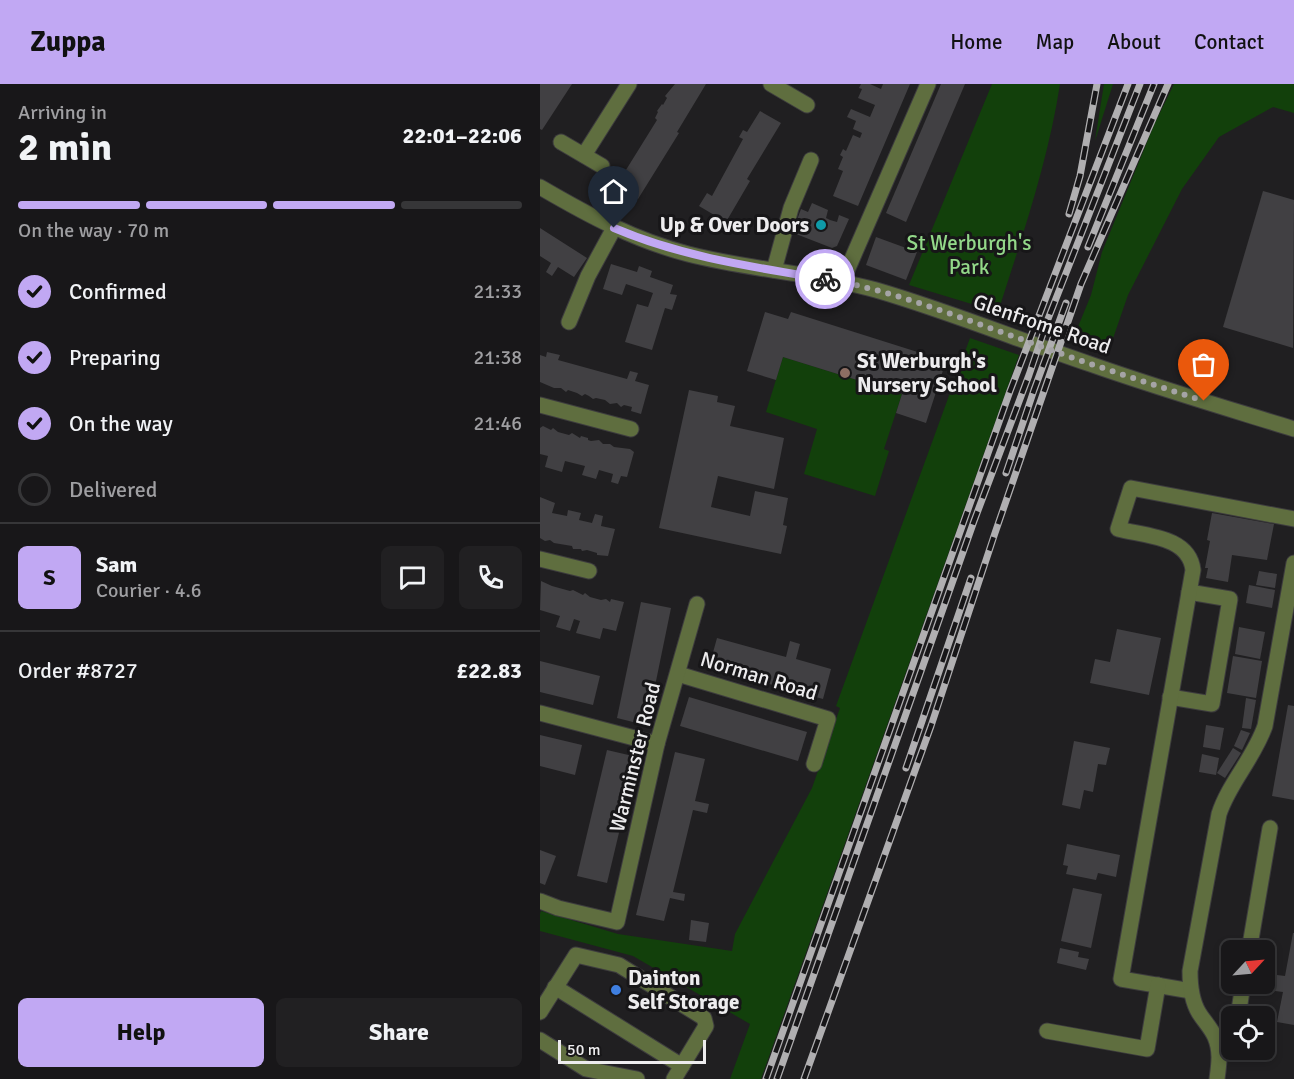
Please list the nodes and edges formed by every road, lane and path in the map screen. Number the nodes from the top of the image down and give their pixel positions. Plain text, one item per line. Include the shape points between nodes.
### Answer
1 (628, 84) edge
2 (771, 84) edge
3 (928, 84) edge
4 (807, 105) dead end
5 (561, 142) dead end
6 (584, 155) junction
7 (811, 160) dead end
8 (602, 166) dead end
9 (540, 187) edge
10 (614, 228) junction
11 (774, 270) junction
12 (842, 282) junction
13 (569, 322) dead end
14 (540, 405) edge
15 (632, 429) dead end
16 (1294, 429) edge
17 (1294, 519) edge
18 (540, 559) edge
19 (1294, 563) edge
20 (589, 572) dead end
21 (1189, 592) junction
22 (697, 604) dead end
23 (678, 674) junction
24 (1170, 697) junction
25 (540, 713) edge
26 (657, 744) junction
27 (814, 764) dead end
28 (1270, 828) dead end
29 (540, 901) edge
30 (1251, 940) edge
31 (1158, 985) junction
32 (555, 987) junction
33 (1191, 991) junction
34 (540, 1012) edge
35 (1047, 1031) dead end
36 (540, 1040) edge
37 (1220, 1056) joint
38 (678, 1072) edge
39 (637, 1079) edge
40 (1216, 1079) edge

1 - 6 street
2 - 4 street
3 - 12 street
5 - 6 street
6 - 8 street
7 - 11 street via 791,208
9 - 10 street, Glenfrome Road
10 - 11 street, Glenfrome Road via 690,255
10 - 13 street
11 - 12 street, Glenfrome Road
12 - 16 street, Glenfrome Road via 930,307 1092,365
14 - 15 street
17 - 21 street via 1131,488 1118,529 1172,542 1185,550 1193,570
18 - 20 street
19 - 33 street via 1265,726 1219,814 1190,971
21 - 24 street
21 - 24 street via 1230,599 1212,704
22 - 23 street, Warminster Road
23 - 26 street, Warminster Road
23 - 27 street, Norman Road via 828,719
24 - 31 street via 1121,979
25 - 26 street
26 - 29 street, Warminster Road via 616,922
28 - 30 street
31 - 33 street
31 - 35 street via 1147,1049
32 - 34 street
32 - 38 street
32 - 38 street via 576,955 619,965 704,1018 706,1026
33 - 37 street via 1198,1011 1216,1038
36 - 39 street via 586,1069
37 - 40 street

